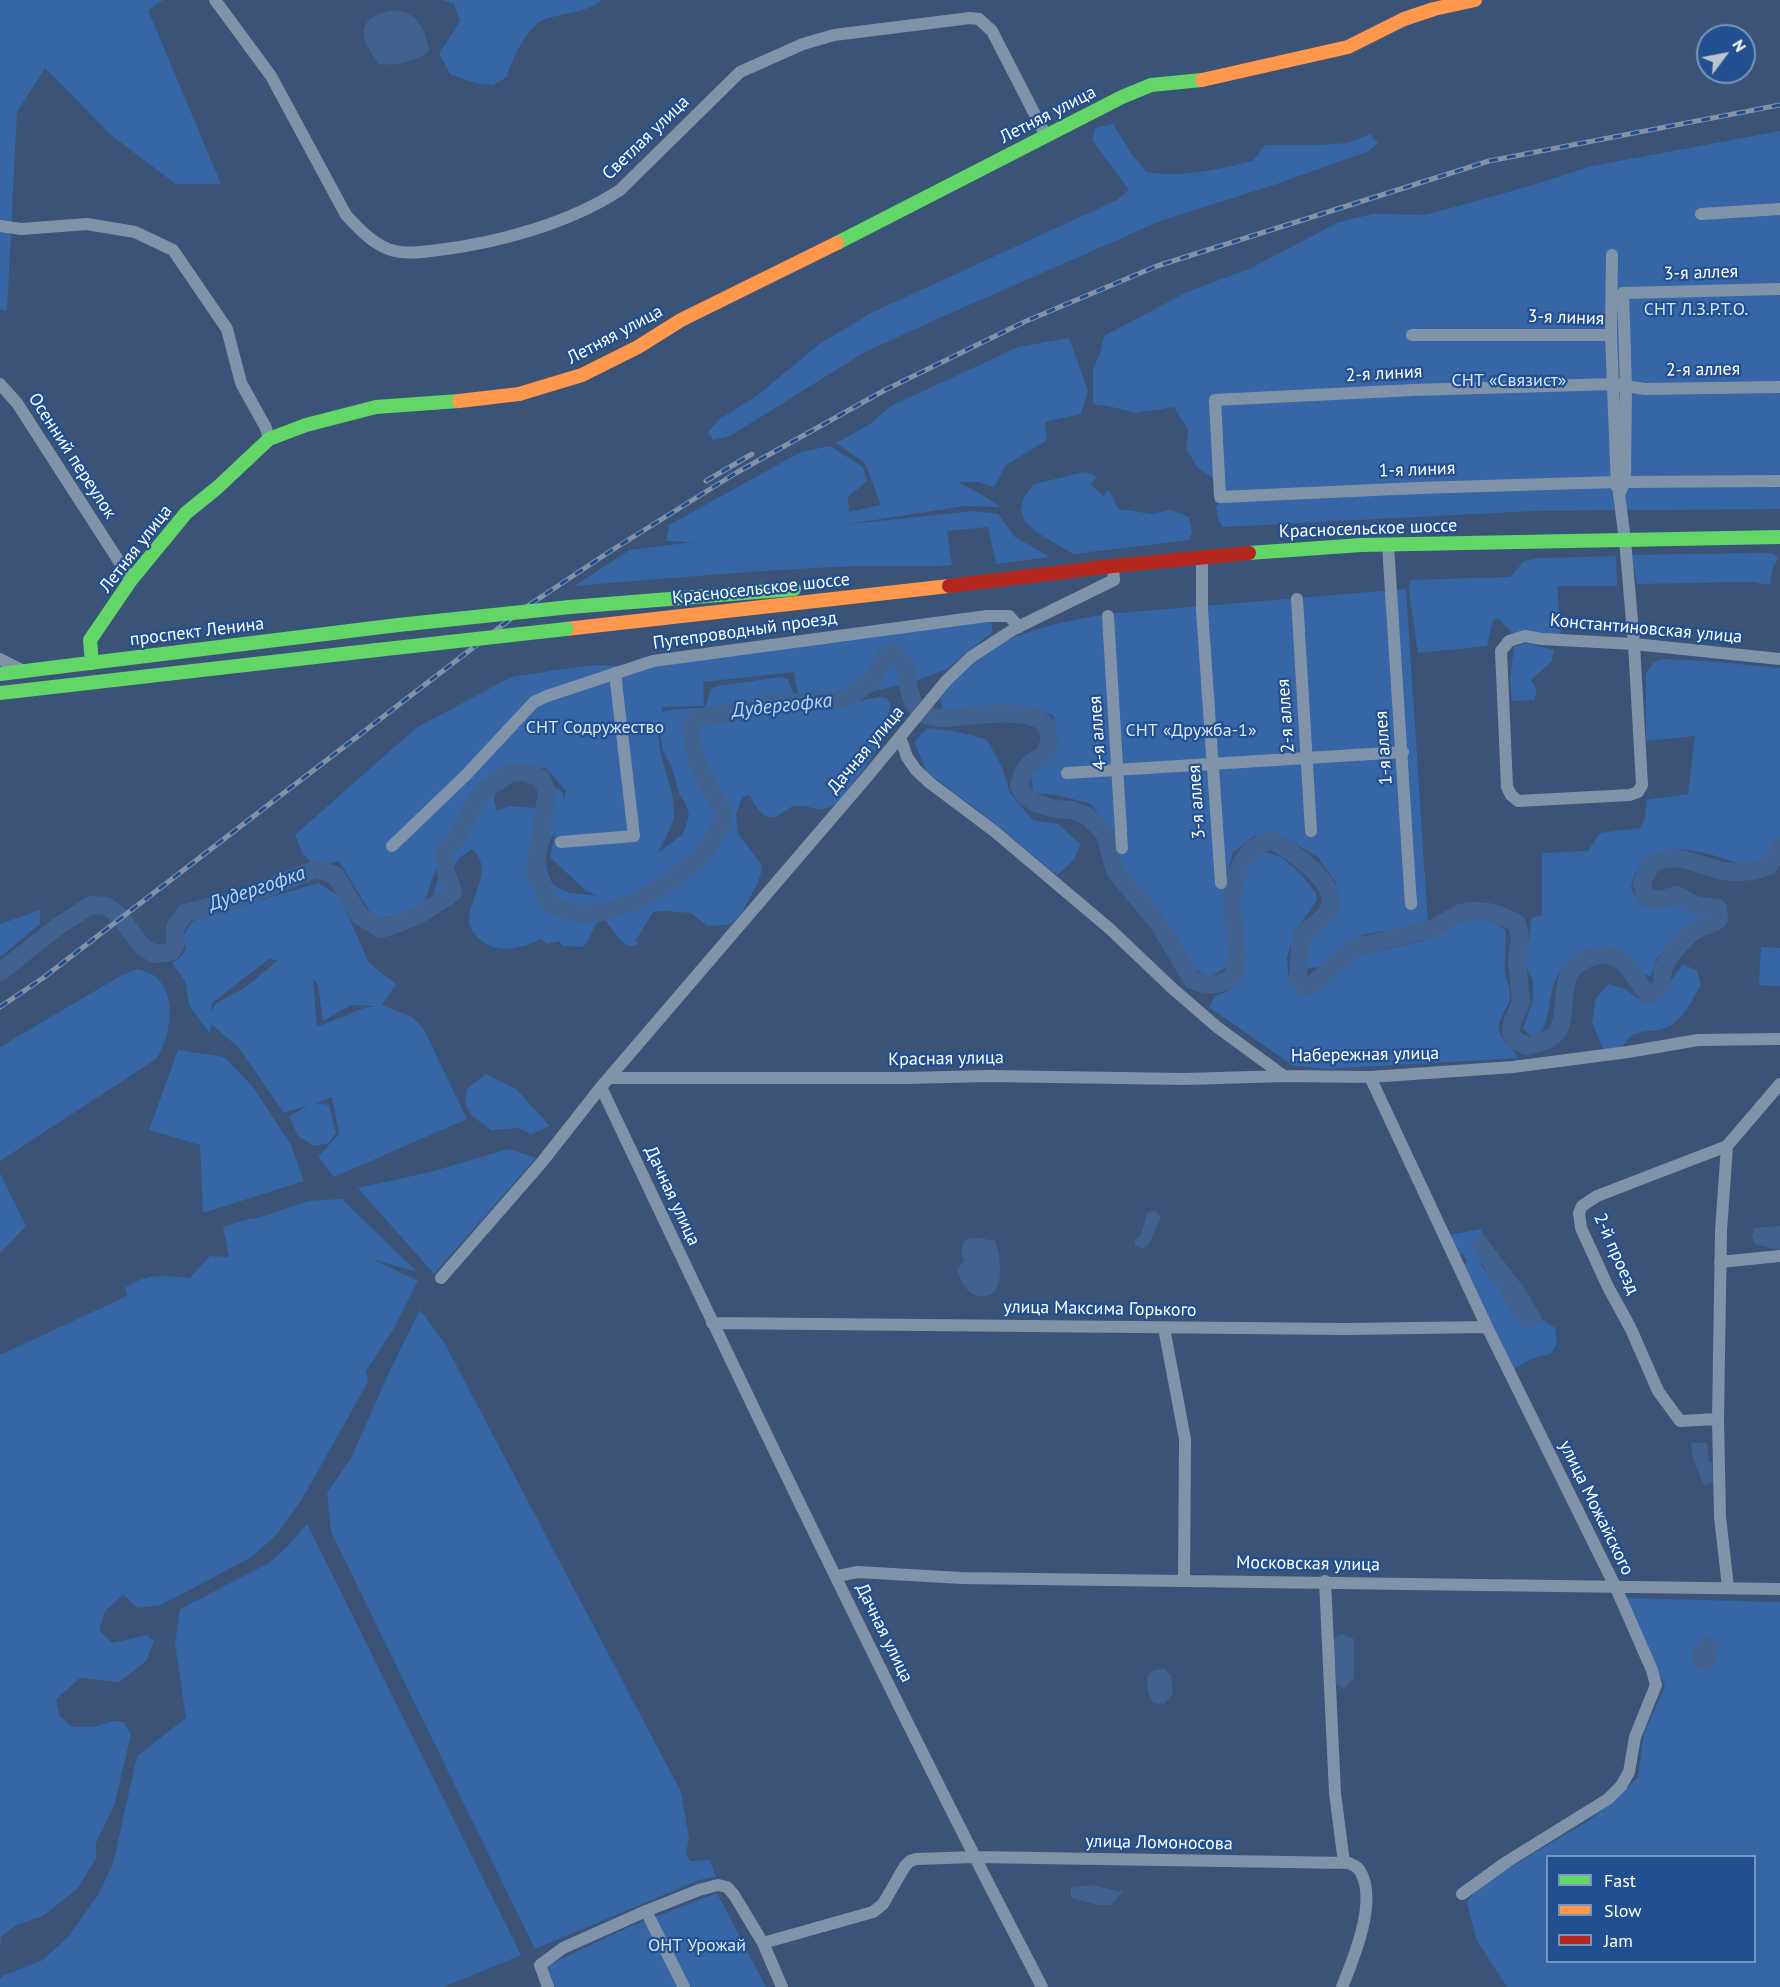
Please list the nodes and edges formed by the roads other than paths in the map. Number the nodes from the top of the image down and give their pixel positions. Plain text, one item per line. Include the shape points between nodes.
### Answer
1 (215, 0) edge
2 (1475, 0) edge
3 (1046, 136) junction
4 (1780, 209) edge
5 (1701, 214) dead end
6 (0, 226) edge
7 (1612, 255) dead end
8 (1780, 289) edge
9 (1412, 335) dead end
10 (1611, 335) junction
11 (0, 384) edge
12 (1612, 384) junction
13 (1626, 387) junction
14 (1780, 387) edge
15 (269, 439) junction
16 (1780, 481) edge
17 (1620, 486) junction
18 (1220, 497) joint
19 (1780, 537) edge
20 (1625, 540) junction
21 (1388, 545) junction
22 (1202, 557) junction
23 (1113, 566) junction
24 (131, 580) junction
25 (960, 585) junction
26 (1297, 599) dead end
27 (1108, 616) dead end
28 (398, 625) joint
29 (1019, 627) junction
30 (1634, 644) junction
31 (377, 650) joint
32 (0, 659) edge
33 (1780, 659) edge
34 (92, 663) junction
35 (24, 671) junction
36 (0, 674) edge
37 (615, 674) junction
38 (0, 693) edge
39 (900, 737) junction
40 (1403, 752) junction
41 (1307, 758) junction
42 (1213, 764) junction
43 (1118, 771) junction
44 (1067, 773) dead end
45 (1311, 831) dead end
46 (561, 842) dead end
47 (392, 846) dead end
48 (1122, 848) dead end
49 (1221, 884) dead end
50 (1412, 904) dead end
51 (1780, 1039) edge
52 (1284, 1076) junction
53 (1370, 1077) junction
54 (605, 1083) junction
55 (1780, 1084) edge
56 (1727, 1146) junction
57 (1780, 1256) edge
58 (1720, 1263) junction
59 (441, 1278) dead end
60 (712, 1323) junction
61 (1487, 1327) junction
62 (1164, 1328) junction
63 (1718, 1419) junction
64 (837, 1576) junction
65 (1184, 1580) junction
66 (1325, 1581) junction
67 (1728, 1587) junction
68 (1616, 1588) junction
69 (1780, 1589) edge
70 (975, 1857) junction
71 (1344, 1863) junction
72 (1462, 1894) dead end
73 (646, 1911) junction
74 (763, 1943) junction
75 (548, 1987) edge
76 (684, 1987) edge
77 (782, 1987) edge
78 (1042, 1987) edge
79 (1342, 1987) edge

1 - 3 street, Светлая улица via 271,76 346,214 364,234 389,249 415,253 503,239 600,203 620,190 740,72 834,34 979,19 992,31
2 - 3 main road, Летняя улица via 1427,10 1348,47 1187,83 1151,85
3 - 15 main road, Летняя улица via 681,320 582,375 487,399 376,407
4 - 5 street
6 - 15 street via 21,230 87,224 135,232 173,250 227,329 241,382
7 - 10 street
8 - 13 street, 3-я аллея via 1623,293
9 - 10 street, 3-я линия
10 - 12 street, 3-я линия
11 - 24 street, Осенний переулок
12 - 13 street, 2-я линия
12 - 17 street, 3-я линия
12 - 18 street, 2-я линия via 1215,400
13 - 14 street, 2-я аллея
13 - 17 street
15 - 24 main road, Летняя улица via 186,513
16 - 17 street
17 - 18 street, 1-я линия via 1430,487
17 - 20 street
19 - 20 main road, Красносельское шоссе
20 - 21 main road, Красносельское шоссе
20 - 30 street
21 - 22 main road, Красносельское шоссе
21 - 40 street, 1-я аллея
22 - 23 main road, Красносельское шоссе
22 - 42 street, 3-я аллея
23 - 25 main road, Красносельское шоссе
23 - 29 street, Дачная улица via 1114,580
24 - 34 main road, Летняя улица via 90,640
25 - 28 main road, Красносельское шоссе, bridge via 882,583 682,597
25 - 31 main road, Красносельское шоссе, bridge
26 - 41 street, 2-я аллея
27 - 43 street, 4-я аллея
28 - 34 main road, проспект Ленина
29 - 37 street, Путепроводный проезд via 1009,616 987,616 652,661
29 - 39 street, Дачная улица via 971,657
30 - 30 street, Константиновская улица via 1526,636 1509,641 1501,651 1507,787 1518,801 1638,792 1642,785
30 - 33 street, Константиновская улица
31 - 38 main road, проспект Ленина
32 - 35 street
34 - 35 main road, проспект Ленина
35 - 36 main road, проспект Ленина
37 - 46 street via 634,836
37 - 47 street, Путепроводный проезд via 534,702
39 - 52 street, Набережная улица via 907,757 930,783 1110,928 1217,1028
39 - 54 street, Дачная улица
40 - 41 street
40 - 50 street, 1-я аллея
41 - 42 street
41 - 45 street, 2-я аллея
42 - 43 street
42 - 49 street, 3-я аллея
43 - 44 street
43 - 48 street, 4-я аллея
51 - 53 street, Набережная улица via 1698,1040 1513,1067
52 - 53 street, Набережная улица
52 - 54 street, Красная улица via 988,1076
53 - 61 street, улица Можайского
54 - 59 street
54 - 60 street, Дачная улица
55 - 56 street, 2-й проезд
56 - 58 street
56 - 63 street, 2-й проезд via 1598,1196 1582,1206 1579,1213 1581,1228 1658,1391 1680,1421
57 - 58 street
58 - 63 street
60 - 62 street, улица Максима Горького
60 - 64 street, Дачная улица
61 - 62 street, улица Максима Горького
61 - 68 street, улица Можайского
62 - 65 street via 1185,1439
63 - 67 street via 1720,1517
64 - 65 street, Московская улица via 858,1572 962,1578
64 - 70 street, Дачная улица
65 - 66 street, Московская улица
66 - 68 street, Московская улица
66 - 71 street via 1335,1793
67 - 68 street, Московская улица
67 - 69 street, Московская улица
68 - 72 street, улица Можайского via 1656,1685 1635,1737 1629,1772 1608,1799
70 - 71 street, улица Ломоносова
70 - 74 street, улица Ломоносова via 910,1861 883,1904 873,1912
70 - 78 street, Дачная улица
71 - 79 street via 1359,1869 1366,1901 1361,1936
73 - 74 street via 699,1890 727,1887
73 - 75 street via 563,1948 540,1965
73 - 76 street
74 - 77 street

